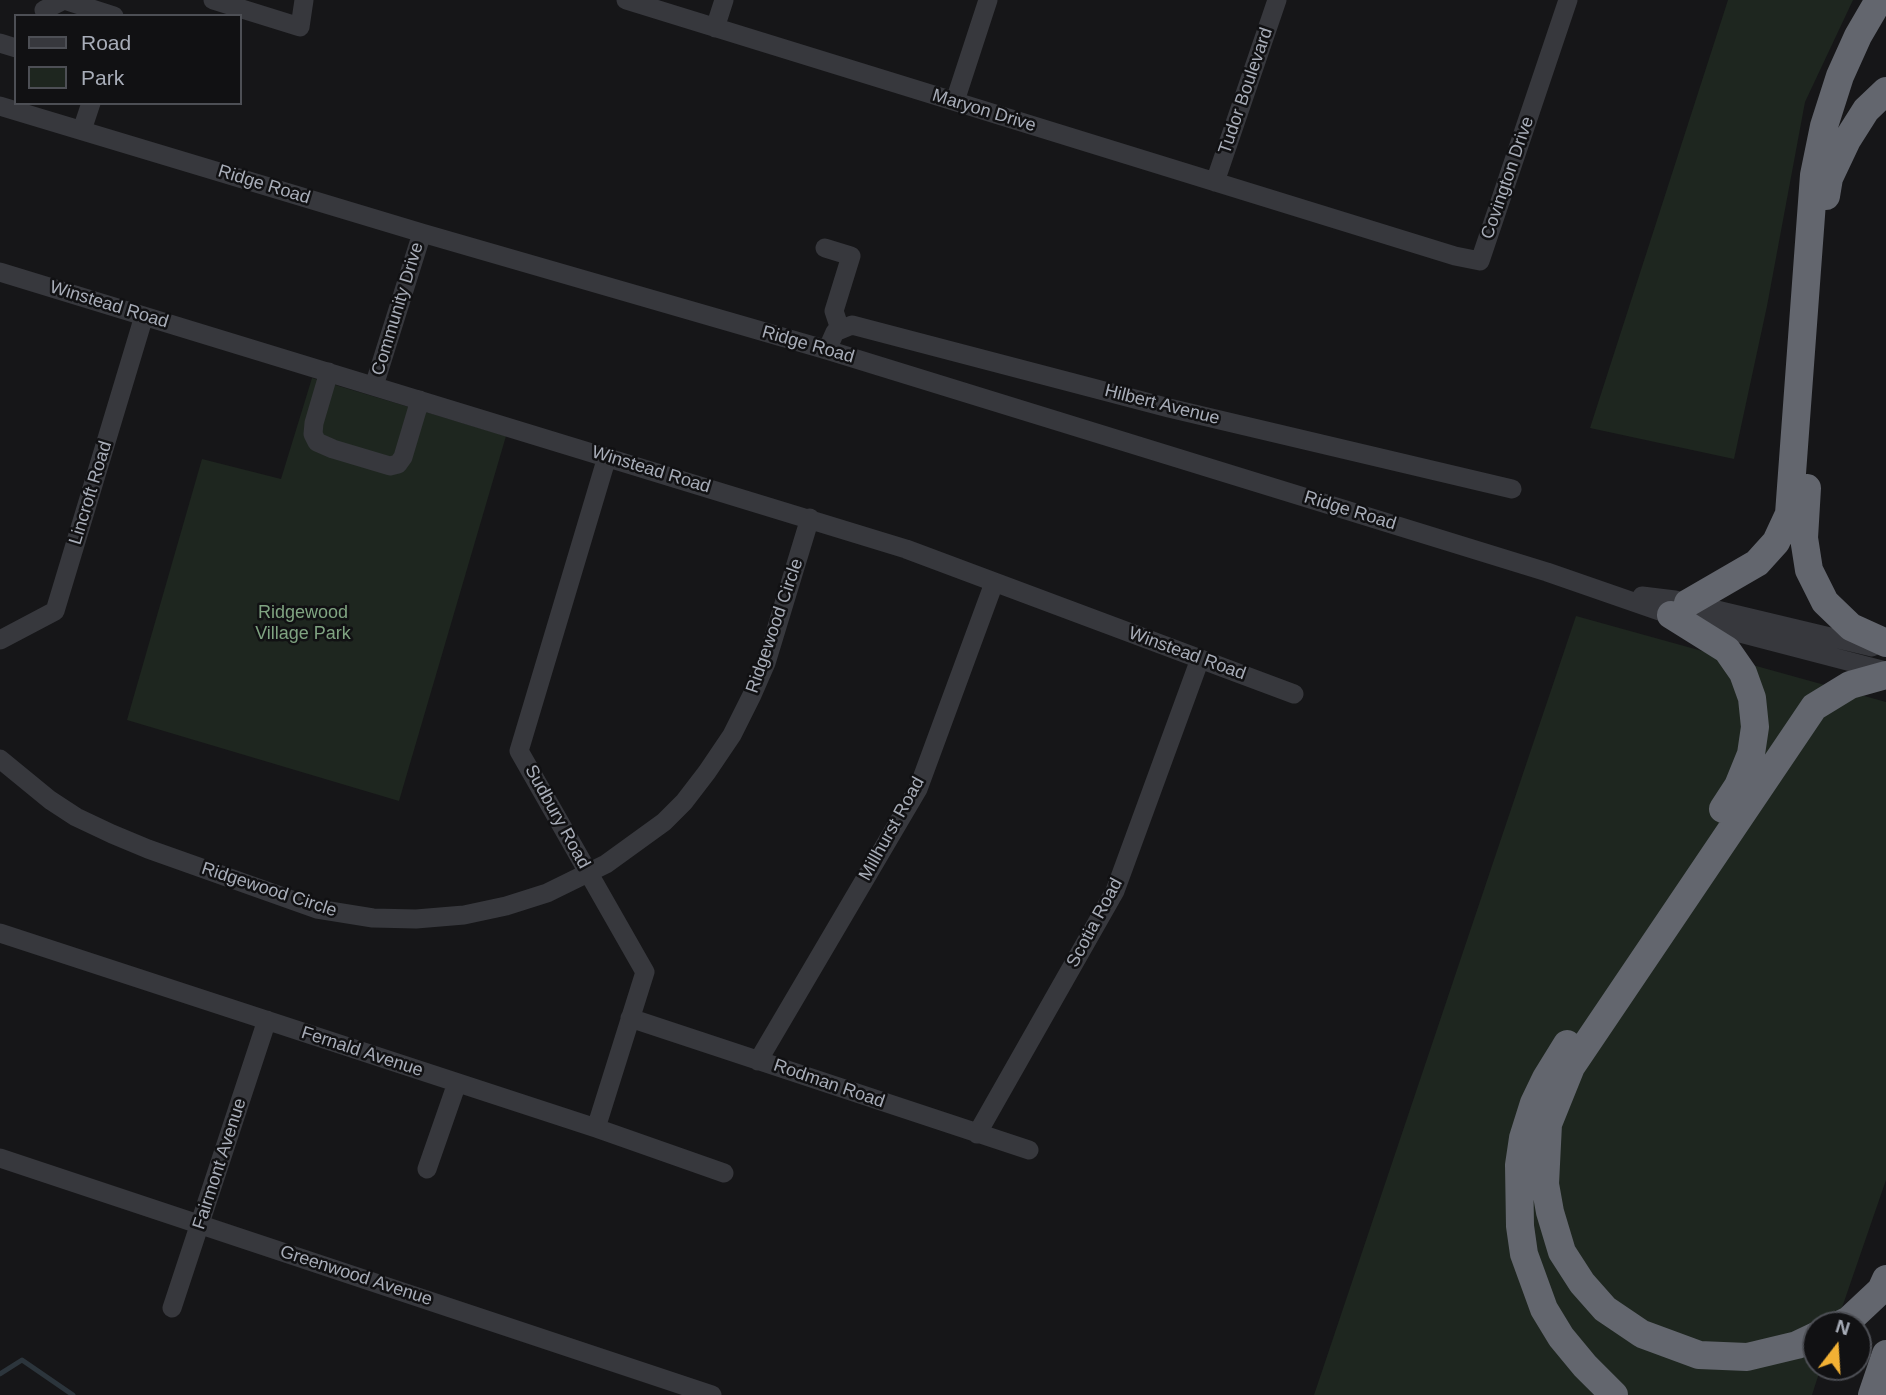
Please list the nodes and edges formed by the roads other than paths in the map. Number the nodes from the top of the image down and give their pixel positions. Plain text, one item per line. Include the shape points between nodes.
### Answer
1 (213, 0) edge
2 (304, 0) edge
3 (626, 0) edge
4 (724, 0) edge
5 (989, 0) edge
6 (1277, 0) edge
7 (1568, 0) edge
8 (1879, 0) edge
9 (60, 11) edge
10 (92, 14) edge
11 (715, 28) junction
12 (1886, 91) edge
13 (955, 102) junction
14 (89, 105) edge
15 (0, 106) edge
16 (30, 109) edge
17 (82, 130) junction
18 (1215, 182) junction
19 (1343, 221) joint
20 (422, 233) junction
21 (825, 248) dead end
22 (0, 272) edge
23 (144, 316) junction
24 (840, 329) junction
25 (827, 350) junction
26 (329, 372) junction
27 (374, 386) junction
28 (420, 400) junction
29 (607, 457) junction
30 (1512, 489) dead end
31 (810, 518) junction
32 (995, 583) junction
33 (1680, 609) junction
34 (0, 640) edge
35 (1886, 643) edge
36 (1886, 650) edge
37 (1200, 659) junction
38 (1886, 673) edge
39 (1294, 694) dead end
40 (0, 759) edge
41 (588, 873) junction
42 (0, 933) edge
43 (630, 1018) junction
44 (268, 1020) junction
45 (758, 1060) junction
46 (457, 1083) junction
47 (596, 1128) junction
48 (977, 1134) junction
49 (1029, 1150) dead end
50 (0, 1158) edge
51 (427, 1169) dead end
52 (724, 1173) dead end
53 (200, 1225) junction
54 (1886, 1279) edge
55 (172, 1308) dead end
56 (1858, 1311) edge
57 (1802, 1343) edge
58 (1886, 1354) edge
59 (712, 1395) edge
60 (1614, 1395) edge
61 (1872, 1395) edge

1 - 2 street via 300,27
3 - 11 street, Maryon Drive
4 - 11 street
5 - 13 street
6 - 18 street, Tudor Boulevard
7 - 19 street, Covington Drive via 1480,261
8 - 33 highway via 1840,76 1814,175 1789,514 1776,542 1757,563
9 - 10 street
11 - 13 street, Maryon Drive
12 - 35 highway via 1866,110 1829,178 1804,538 1808,570 1825,602 1850,626
13 - 18 street, Maryon Drive
14 - 17 street
15 - 16 street, Ridge Road
16 - 17 street, Ridge Road
17 - 20 street, Ridge Road
18 - 19 street, Maryon Drive
20 - 25 street, Ridge Road
20 - 27 street, Community Drive
21 - 24 street via 851,256 834,311
22 - 23 street, Winstead Road
23 - 26 street, Winstead Road
23 - 34 street, Lincroft Road via 55,611
24 - 25 street
24 - 30 street, Hilbert Avenue via 852,325 1169,408
25 - 33 street, Ridge Road via 1613,593
26 - 27 street, Winstead Road
26 - 28 street via 313,434 317,442 356,456 398,464
27 - 28 street, Winstead Road
28 - 29 street, Winstead Road
29 - 31 street, Winstead Road
29 - 41 street, Sudbury Road via 519,751
31 - 32 street, Winstead Road
31 - 41 street, Ridgewood Circle via 766,663 732,735 664,822
32 - 37 street, Winstead Road
32 - 45 street, Millhurst Road via 918,789
33 - 36 street, Ridge Road
33 - 38 street, Ridge Road
33 - 60 highway via 1727,650 1743,673 1755,727 1751,754 1738,786 1546,1078 1523,1138 1519,1165 1520,1226 1533,1283 1561,1337
37 - 39 street, Winstead Road
37 - 48 street, Scotia Road via 1115,891
38 - 57 highway via 1850,685 1814,707 1571,1067 1548,1124 1545,1184 1562,1252 1605,1309 1642,1334 1699,1355 1747,1357
40 - 41 street, Ridgewood Circle via 50,800 112,834 340,914 416,919 464,915 547,893
41 - 43 street, Sudbury Road via 645,972
42 - 44 street, Fernald Avenue
43 - 45 street, Rodman Road
43 - 47 street, Sudbury Road
44 - 46 street, Fernald Avenue
44 - 53 street, Fairmont Avenue
45 - 48 street, Rodman Road
46 - 47 street, Fernald Avenue
46 - 51 street
47 - 52 street, Fernald Avenue
48 - 49 street, Rodman Road
50 - 53 street, Greenwood Avenue
53 - 55 street, Fairmont Avenue
53 - 59 street, Greenwood Avenue
54 - 56 highway
58 - 61 highway

